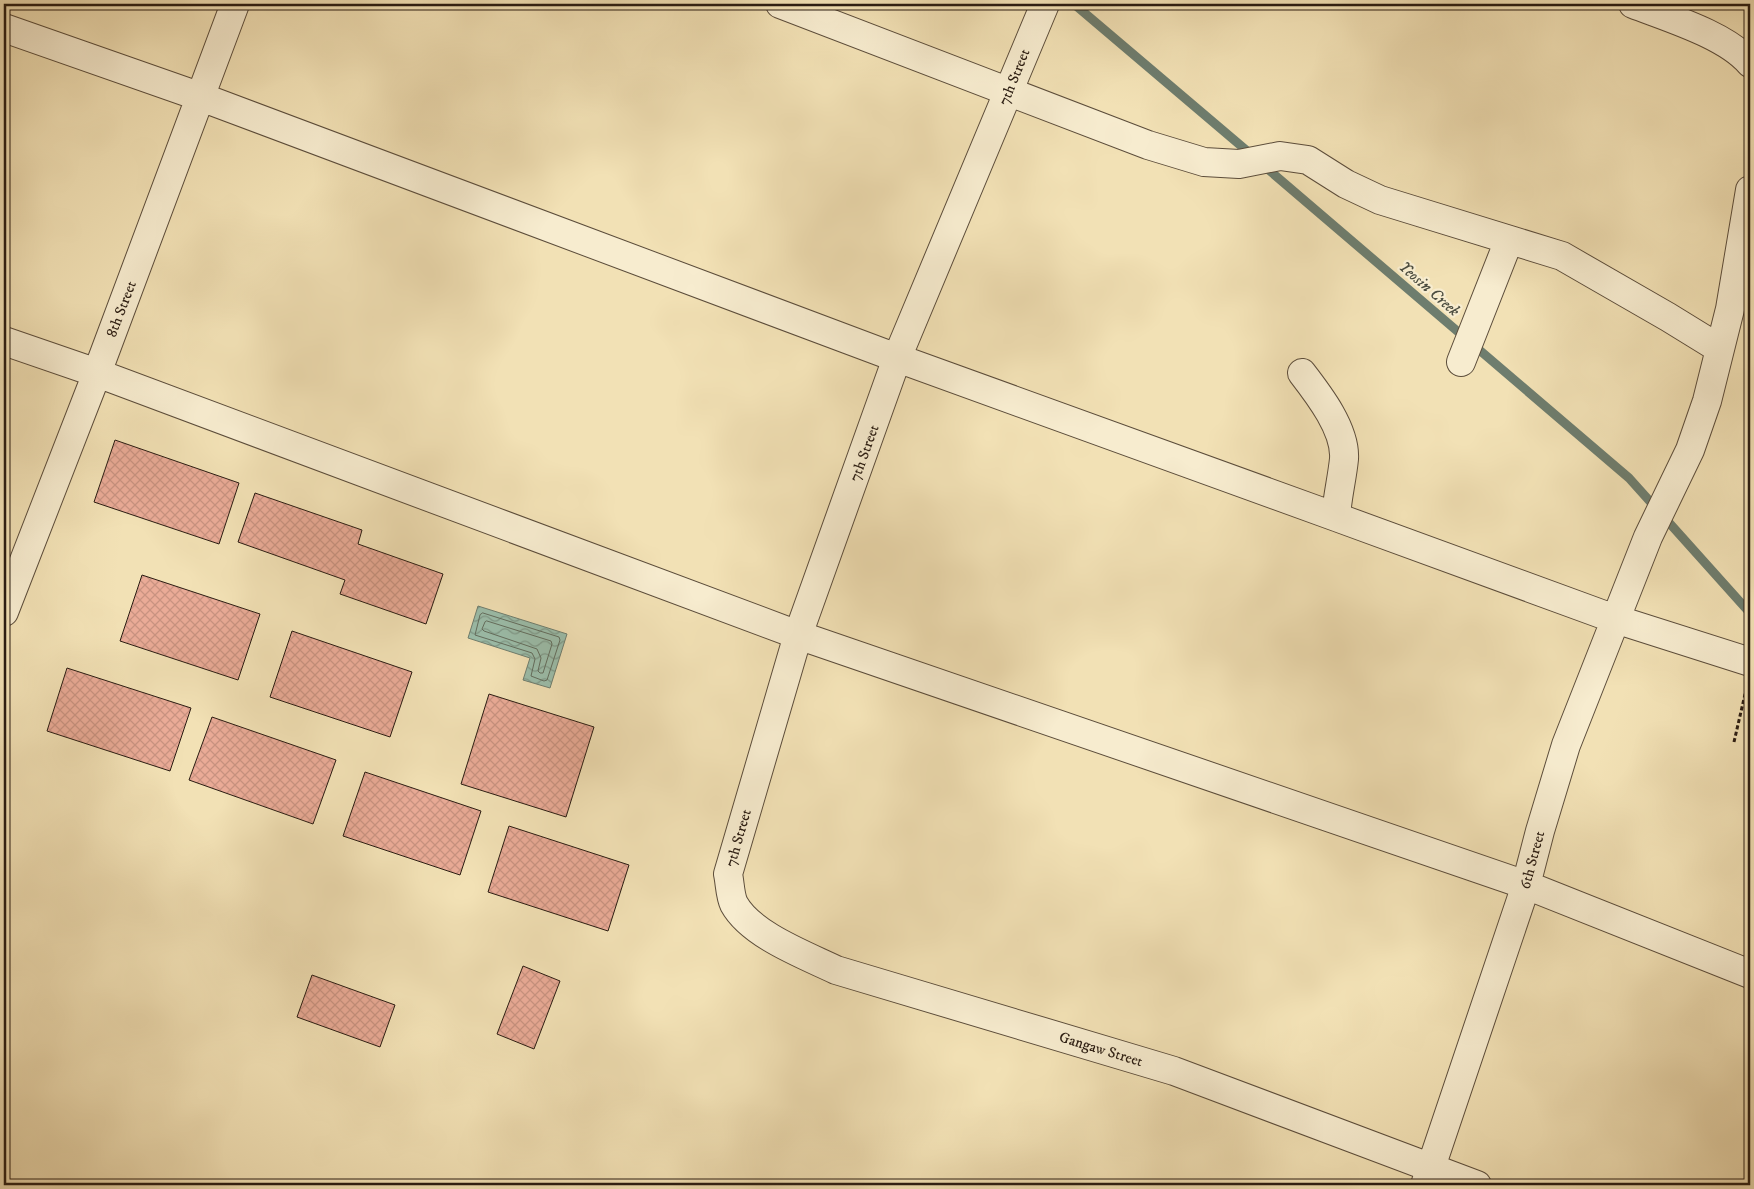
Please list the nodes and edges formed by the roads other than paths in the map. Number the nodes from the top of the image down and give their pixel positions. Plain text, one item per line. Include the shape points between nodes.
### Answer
1 (235, 4) edge
2 (780, 4) edge
3 (1633, 4) edge
4 (1042, 10) edge
5 (4, 28) edge
6 (1750, 63) edge
7 (1009, 90) junction
8 (201, 98) junction
9 (1750, 190) edge
10 (1509, 240) junction
11 (1740, 313) edge
12 (4, 341) edge
13 (1720, 349) junction
14 (1463, 356) dead end
15 (897, 358) junction
16 (97, 373) junction
17 (1302, 373) dead end
18 (1336, 517) junction
19 (4, 612) edge
20 (1615, 619) junction
21 (798, 635) junction
22 (1749, 671) edge
23 (1526, 885) junction
24 (734, 903) joint
25 (1750, 974) edge
26 (1429, 1177) edge
27 (1477, 1185) edge

1 - 8 street, 8th Street
2 - 7 street
3 - 6 street via 1714,37 1743,54
4 - 7 street, 7th Street
5 - 8 street
7 - 10 street via 1148,145 1204,162 1238,164 1280,156 1308,160 1346,184 1380,200
7 - 15 street, 7th Street
8 - 15 street
8 - 16 street, 8th Street
9 - 11 street, 6th Street
10 - 13 street via 1562,256
10 - 14 street
11 - 13 street, 6th Street
12 - 16 street
13 - 20 street, 6th Street via 1690,450 1648,537
15 - 18 street
15 - 21 street, 7th Street
16 - 19 street, 8th Street
16 - 21 street
17 - 18 street via 1320,398 1341,438 1344,458
18 - 20 street
20 - 22 street
20 - 23 street, 6th Street via 1566,745
21 - 23 street
21 - 24 street, 7th Street via 728,874
23 - 25 street
23 - 26 street, 6th Street
24 - 26 street, Gangaw Street via 749,923 788,948 836,970 1174,1071
26 - 27 street, Gangaw Street

